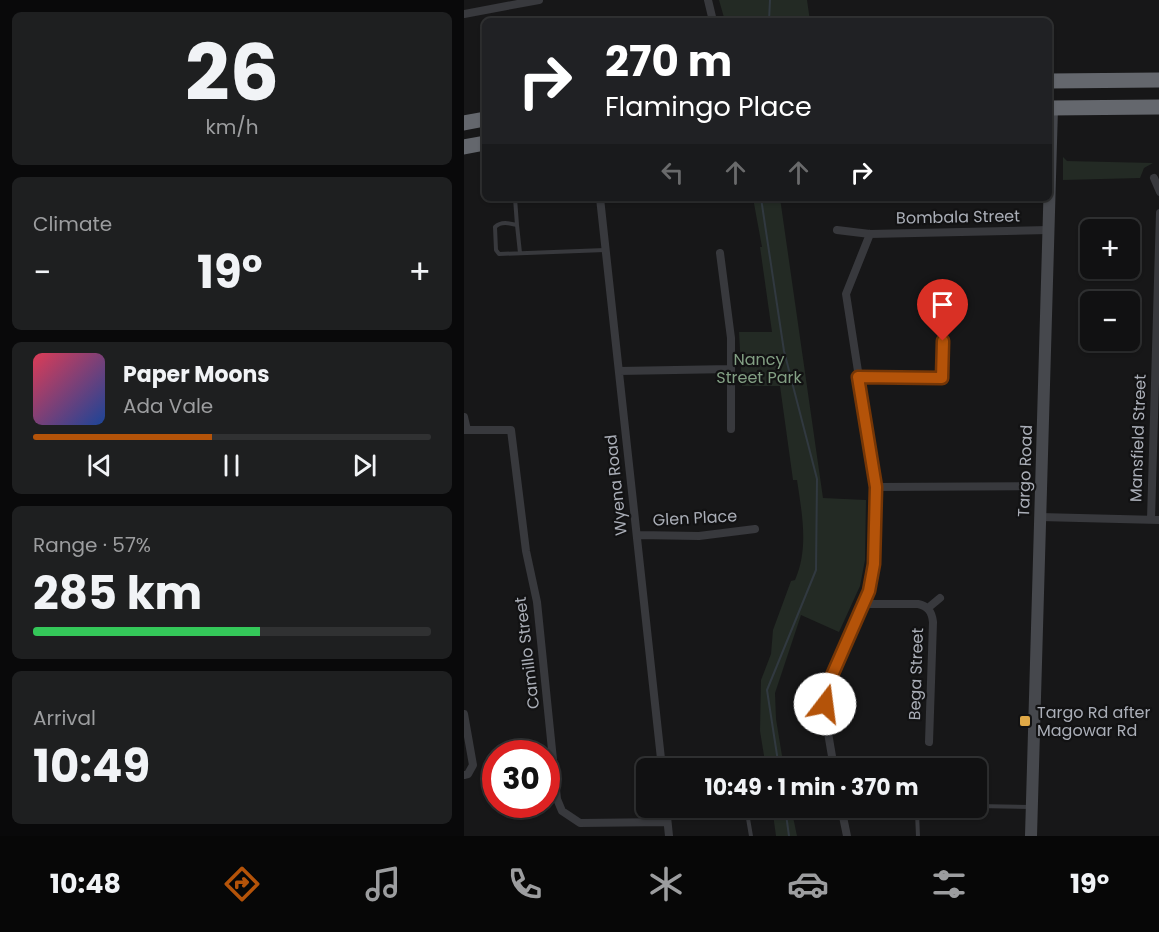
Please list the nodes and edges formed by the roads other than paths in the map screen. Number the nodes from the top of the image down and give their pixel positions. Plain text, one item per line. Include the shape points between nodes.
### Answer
1 (539, 0) edge
2 (708, 0) edge
3 (464, 14) edge
4 (712, 18) edge
5 (1160, 80) edge
6 (1052, 81) edge
7 (1160, 107) edge
8 (1052, 108) edge
9 (482, 120) edge
10 (464, 123) edge
11 (482, 144) edge
12 (464, 147) edge
13 (1154, 178) dead end
14 (1160, 192) edge
15 (515, 201) edge
16 (600, 201) edge
17 (1049, 201) edge
18 (1160, 213) edge
19 (517, 225) junction
20 (837, 230) dead end
21 (1048, 230) junction
22 (869, 234) junction
23 (605, 250) junction
24 (520, 252) junction
25 (720, 253) dead end
26 (1158, 281) edge
27 (943, 341) dead end
28 (731, 369) junction
29 (619, 371) junction
30 (858, 377) junction
31 (1157, 397) edge
32 (464, 417) edge
33 (731, 429) dead end
34 (465, 430) edge
35 (1041, 486) junction
36 (876, 487) junction
37 (1040, 517) junction
38 (1155, 519) edge
39 (755, 529) dead end
40 (637, 535) junction
41 (940, 598) dead end
42 (863, 604) junction
43 (928, 608) junction
44 (464, 714) edge
45 (929, 742) dead end
46 (661, 758) edge
47 (832, 758) edge
48 (464, 775) edge
49 (987, 806) edge
50 (1032, 807) junction
51 (667, 818) edge
52 (748, 818) edge
53 (843, 818) edge
54 (917, 818) edge
55 (667, 822) junction
56 (669, 836) edge
57 (751, 836) edge
58 (846, 836) edge
59 (918, 836) edge
60 (1031, 836) edge

1 - 3 street
2 - 4 street
5 - 6 highway
7 - 8 highway
9 - 10 highway
11 - 12 highway
13 - 14 street
15 - 19 lane
16 - 23 street, Wyena Road
17 - 21 street, Targo Road
18 - 26 street, Mansfield Street
19 - 24 lane
19 - 24 lane via 495,227 497,253
20 - 22 street, Bombala Street
21 - 22 street, Bombala Street
21 - 35 street, Targo Road
22 - 30 street via 846,294
23 - 24 lane
23 - 29 street, Wyena Road
25 - 28 street
26 - 31 street, Mansfield Street
27 - 30 street via 942,378
28 - 29 street
28 - 33 street
29 - 40 street, Wyena Road
30 - 36 street
31 - 38 street, Mansfield Street
32 - 34 street
34 - 55 street, Camillo Street via 511,430 526,551 537,602 557,799 562,811 580,823
35 - 36 street
35 - 37 street, Targo Road
36 - 42 street via 874,564
37 - 38 street
37 - 50 street, Targo Road
39 - 40 street, Glen Place via 699,536
40 - 46 street, Wyena Road
41 - 43 street, Bega Street
42 - 43 street, Bega Street via 918,604
42 - 47 street via 825,698
43 - 45 street, Bega Street via 933,622
44 - 48 street via 473,765
49 - 50 lane
50 - 60 street, Targo Road
51 - 55 street
52 - 57 lane
53 - 58 street
54 - 59 lane
55 - 56 street

